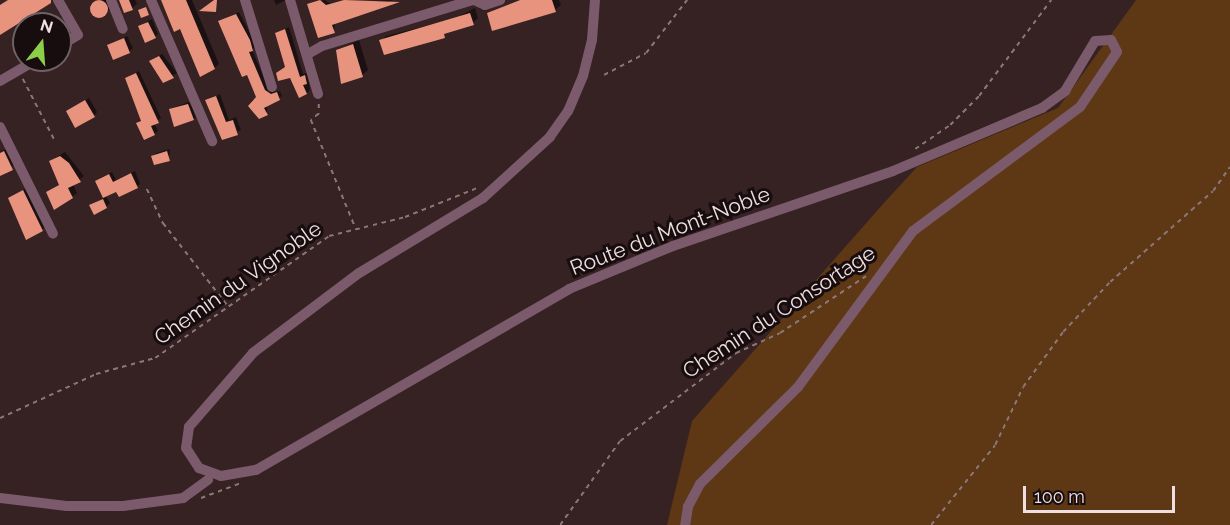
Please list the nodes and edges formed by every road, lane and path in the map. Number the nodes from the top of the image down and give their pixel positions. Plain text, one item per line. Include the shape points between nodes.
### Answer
1 (111, 0) edge
2 (151, 0) edge
3 (245, 0) edge
4 (473, 0) edge
5 (500, 0) edge
6 (595, 0) edge
7 (687, 0) edge
8 (1051, 0) edge
9 (294, 1) edge
10 (72, 24) edge
11 (123, 29) dead end
12 (72, 39) edge
13 (308, 54) junction
14 (16, 72) edge
15 (20, 72) edge
16 (604, 75) dead end
17 (0, 81) edge
18 (272, 87) dead end
19 (318, 94) joint
20 (0, 127) edge
21 (54, 139) dead end
22 (212, 141) dead end
23 (910, 153) dead end
24 (1230, 167) edge
25 (497, 186) junction
26 (147, 189) dead end
27 (355, 227) junction
28 (53, 234) dead end
29 (874, 269) dead end
30 (228, 306) junction
31 (0, 418) edge
32 (244, 475) junction
33 (208, 480) dead end
34 (188, 496) junction
35 (0, 498) edge
36 (560, 525) edge
37 (685, 525) edge
38 (931, 525) edge

1 - 11 street
2 - 22 street
3 - 18 street
4 - 5 street via 485,4
4 - 13 street via 322,46
6 - 25 street via 587,65 568,111 550,137
7 - 16 path via 646,53
8 - 23 path via 979,96 950,125
9 - 13 street
10 - 12 street via 78,35
13 - 19 street
14 - 17 street
15 - 21 path
19 - 27 path via 319,114 311,120
20 - 28 street
24 - 38 path via 1213,191 1110,282 1063,332 1023,387 995,445
25 - 27 path, Chemin du Vignoble via 483,186 405,217
25 - 32 street via 455,217 358,273 249,358 215,401 193,421 186,441 193,462 206,472
26 - 30 path via 160,216
27 - 30 path, Chemin du Vignoble via 317,242
29 - 36 path, Chemin du Consortage via 780,333 736,353 620,441
30 - 31 path, Chemin du Vignoble via 155,358 96,374
32 - 34 path via 237,486 203,498
32 - 37 street, Route du Mont-Noble via 596,276 893,171 1042,108 1065,91 1095,41 1111,40 1116,45 1116,56 1080,107 903,242 785,403 700,484 688,507
33 - 34 street
34 - 35 street via 90,507

